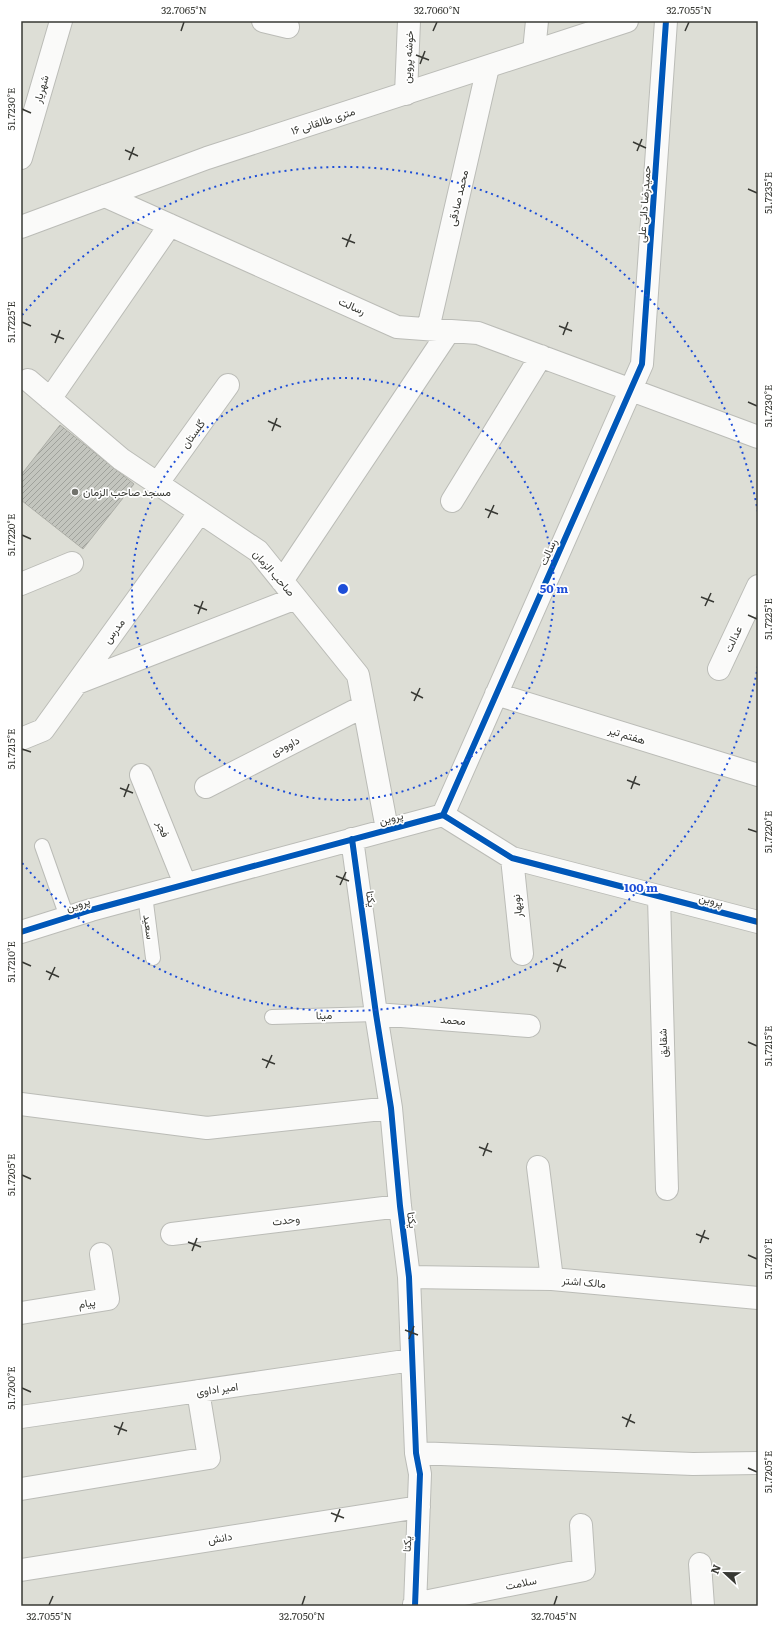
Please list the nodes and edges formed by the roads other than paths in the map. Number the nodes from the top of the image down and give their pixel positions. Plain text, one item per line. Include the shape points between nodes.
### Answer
1 (61, 21) edge
2 (263, 21) edge
3 (410, 21) edge
4 (537, 21) edge
5 (627, 21) edge
6 (666, 21) edge
7 (288, 27) dead end
8 (534, 51) junction
9 (488, 67) junction
10 (406, 94) junction
11 (27, 118) edge
12 (21, 158) edge
13 (105, 196) junction
14 (170, 225) junction
15 (21, 227) edge
16 (438, 330) junction
17 (541, 356) junction
18 (642, 364) joint
19 (28, 380) dead end
20 (228, 384) dead end
21 (631, 390) junction
22 (50, 399) junction
23 (757, 432) edge
24 (157, 484) junction
25 (452, 501) dead end
26 (200, 512) junction
27 (72, 563) dead end
28 (282, 581) junction
29 (21, 584) edge
30 (758, 586) edge
31 (296, 598) junction
32 (719, 669) dead end
33 (77, 683) junction
34 (496, 694) junction
35 (364, 706) junction
36 (21, 739) edge
37 (141, 775) dead end
38 (758, 775) edge
39 (206, 787) dead end
40 (443, 814) junction
41 (387, 830) junction
42 (352, 839) junction
43 (42, 846) dead end
44 (512, 858) junction
45 (185, 884) junction
46 (145, 895) junction
47 (659, 897) junction
48 (67, 917) junction
49 (758, 922) edge
50 (21, 932) edge
51 (522, 954) dead end
52 (153, 958) dead end
53 (376, 1014) junction
54 (272, 1017) dead end
55 (529, 1026) dead end
56 (21, 1104) edge
57 (391, 1108) junction
58 (538, 1167) dead end
59 (667, 1189) dead end
60 (400, 1206) junction
61 (172, 1234) dead end
62 (101, 1254) dead end
63 (409, 1277) junction
64 (552, 1279) junction
65 (758, 1298) edge
66 (21, 1313) edge
67 (412, 1360) junction
68 (198, 1391) junction
69 (21, 1417) edge
70 (416, 1453) junction
71 (758, 1463) edge
72 (21, 1488) edge
73 (419, 1507) junction
74 (581, 1525) dead end
75 (700, 1564) dead end
76 (21, 1570) edge
77 (415, 1605) edge
78 (703, 1606) edge

1 - 11 street, شهریار
2 - 7 street
3 - 10 street, خوشه پروین
4 - 8 street
5 - 8 street, ۱۶ متری طالقانی
6 - 18 street, حمیدرضا دائی علی
8 - 9 street, ۱۶ متری طالقانی
9 - 10 street, ۱۶ متری طالقانی
9 - 16 street, محمد صادقی
10 - 13 street, ۱۶ متری طالقانی via 207,158
11 - 12 street, شهریار
13 - 14 street, رسالت
13 - 15 street, ۱۶ متری طالقانی
14 - 16 street, رسالت via 397,327
14 - 22 street
16 - 17 street, رسالت via 478,333
16 - 28 street
17 - 21 street, رسالت
17 - 25 street
18 - 21 street, رسالت
19 - 22 street, صاحب الزمان
20 - 24 street, گلستان
21 - 23 street, رسالت
21 - 34 street, رسالت
22 - 24 street, صاحب الزمان via 121,459
24 - 26 street, صاحب الزمان
26 - 28 street, صاحب الزمان via 258,551
26 - 33 street, مدرس
27 - 29 street
28 - 31 street, صاحب الزمان
30 - 32 street, عدالت
31 - 33 street
31 - 35 street, صاحب الزمان via 358,675
33 - 36 street, مدرس via 43,730
34 - 38 street, هفتم تیر
34 - 40 street, رسالت
35 - 39 street, داوودی
35 - 41 street, صاحب الزمان
37 - 45 street, فجر
40 - 41 street, پروین
40 - 44 street, پروین
41 - 42 street, پروین
42 - 45 street, پروین
42 - 53 street, یکتا
43 - 48 lane
44 - 47 street, پروین
44 - 51 street, نوبهار
45 - 46 street, پروین
46 - 48 street, پروین
46 - 52 lane, سعید
47 - 49 street, پروین
47 - 59 street, شقایق
48 - 50 street, پروین
53 - 54 lane, مینا
53 - 55 street, محمد
53 - 57 street, یکتا
56 - 57 street via 207,1128
57 - 60 street, یکتا
58 - 64 street
60 - 61 street, وحدت
60 - 63 street, یکتا
62 - 66 street, پیام via 108,1299
63 - 64 street, مالک اشتر
63 - 67 street, یکتا
64 - 65 street, مالک اشتر
67 - 68 street, امیر اداوی
67 - 70 street, یکتا
68 - 69 street, امیر اداوی
68 - 72 street via 209,1458
70 - 71 street via 693,1464
70 - 73 street, یکتا via 420,1474
73 - 76 street, دانش
73 - 77 street, یکتا
74 - 77 street, سلامت via 584,1570
75 - 78 street

